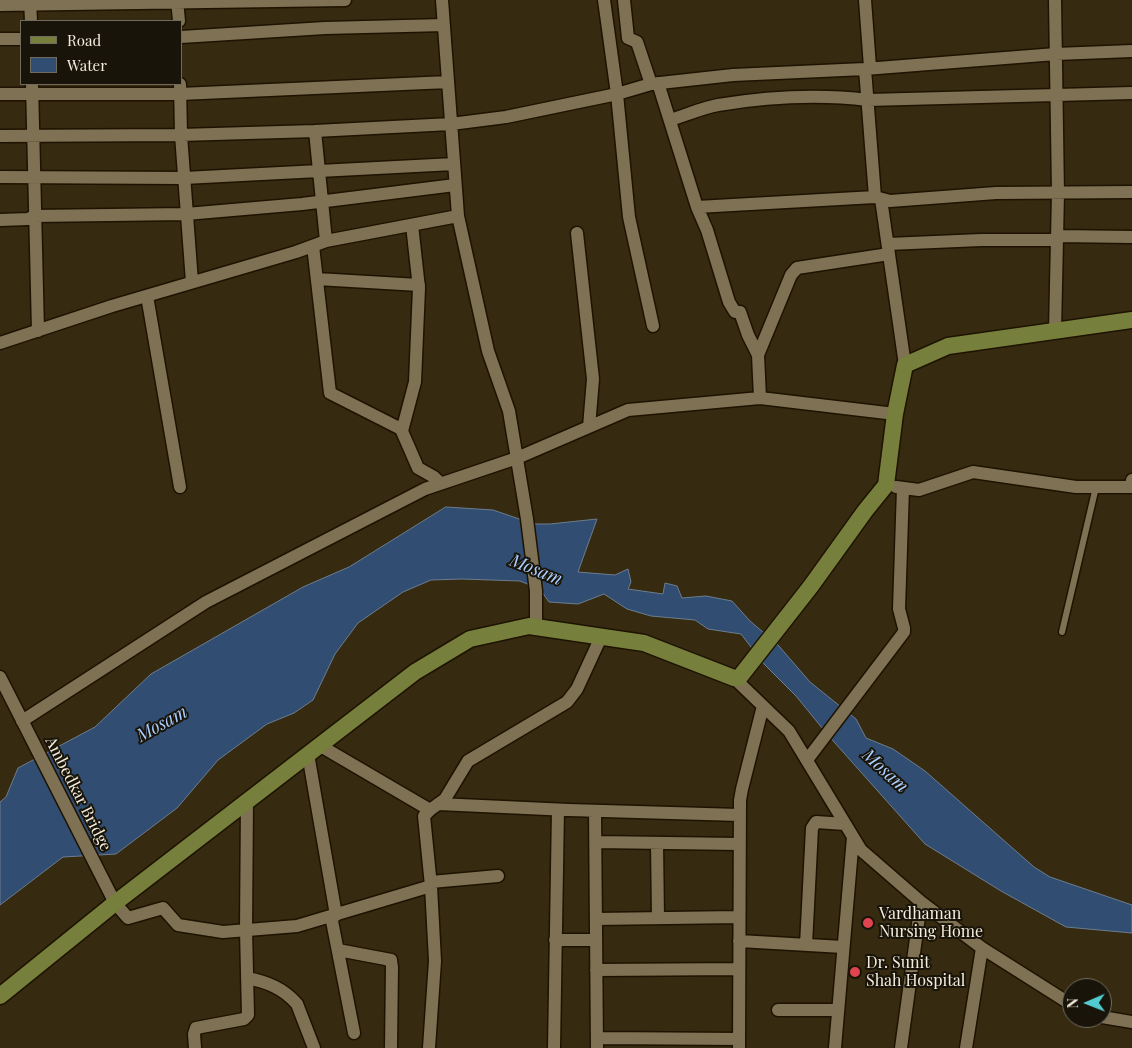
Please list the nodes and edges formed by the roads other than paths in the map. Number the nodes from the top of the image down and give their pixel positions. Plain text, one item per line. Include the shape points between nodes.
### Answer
1 (345, 0) edge
2 (442, 0) edge
3 (604, 0) edge
4 (624, 0) edge
5 (865, 0) edge
6 (1055, 0) edge
7 (178, 2) edge
8 (30, 3) edge
9 (0, 6) edge
10 (31, 20) edge
11 (179, 20) edge
12 (444, 25) junction
13 (182, 37) edge
14 (20, 38) edge
15 (0, 39) edge
16 (1132, 51) edge
17 (1056, 54) junction
18 (868, 68) junction
19 (448, 82) junction
20 (655, 84) junction
21 (32, 89) edge
22 (180, 89) edge
23 (1132, 93) edge
24 (0, 94) edge
25 (617, 94) junction
26 (1057, 94) junction
27 (868, 100) junction
28 (670, 120) junction
29 (451, 124) junction
30 (315, 131) junction
31 (0, 136) edge
32 (34, 136) junction
33 (181, 136) junction
34 (454, 164) junction
35 (319, 171) junction
36 (34, 177) junction
37 (0, 178) edge
38 (184, 178) junction
39 (455, 184) junction
40 (1132, 192) edge
41 (1058, 193) junction
42 (878, 198) junction
43 (321, 202) junction
44 (698, 207) junction
45 (186, 214) junction
46 (34, 216) junction
47 (458, 216) junction
48 (0, 220) edge
49 (412, 225) junction
50 (577, 233) dead end
51 (1132, 237) edge
52 (1057, 238) junction
53 (320, 244) junction
54 (889, 249) junction
55 (317, 279) junction
56 (192, 282) junction
57 (419, 285) junction
58 (147, 296) junction
59 (1132, 320) edge
60 (653, 326) dead end
61 (38, 330) junction
62 (1055, 331) junction
63 (0, 343) edge
64 (758, 355) junction
65 (905, 365) junction
66 (760, 398) junction
67 (895, 414) junction
68 (589, 426) junction
69 (402, 431) junction
70 (517, 458) junction
71 (440, 484) junction
72 (886, 485) junction
73 (1132, 485) edge
74 (180, 487) dead end
75 (1096, 487) junction
76 (903, 488) junction
77 (536, 627) junction
78 (1062, 632) dead end
79 (601, 637) junction
80 (0, 677) edge
81 (736, 678) junction
82 (764, 706) junction
83 (25, 726) junction
84 (313, 749) junction
85 (807, 760) junction
86 (247, 800) junction
87 (434, 807) junction
88 (558, 810) junction
89 (595, 811) junction
90 (740, 815) junction
91 (845, 824) junction
92 (853, 837) junction
93 (596, 842) junction
94 (657, 843) junction
95 (739, 844) junction
96 (498, 876) dead end
97 (431, 884) junction
98 (921, 902) junction
99 (116, 903) junction
100 (334, 915) junction
101 (739, 916) junction
102 (658, 918) junction
103 (596, 919) junction
104 (246, 930) junction
105 (555, 940) junction
106 (596, 940) junction
107 (739, 942) junction
108 (806, 945) junction
109 (843, 947) junction
110 (982, 948) junction
111 (338, 950) junction
112 (739, 969) junction
113 (596, 970) junction
114 (247, 978) junction
115 (0, 996) edge
116 (1062, 999) edge
117 (778, 1010) dead end
118 (838, 1010) junction
119 (1112, 1019) edge
120 (1132, 1022) edge
121 (354, 1033) dead end
122 (597, 1043) edge
123 (739, 1044) edge
124 (196, 1048) edge
125 (314, 1048) edge
126 (391, 1048) edge
127 (429, 1048) edge
128 (554, 1048) edge
129 (835, 1048) edge
130 (901, 1048) edge
131 (966, 1048) edge

1 - 7 street
2 - 12 street
3 - 25 street
4 - 20 street via 628,38 637,42
5 - 18 street
6 - 17 street
7 - 8 street
7 - 11 street
8 - 9 street
8 - 10 street
12 - 13 street
12 - 19 street
14 - 15 street
16 - 17 street
17 - 18 street
17 - 26 street
18 - 20 street via 733,75
18 - 27 street
19 - 22 street
19 - 29 street
20 - 25 street
20 - 28 street
21 - 22 street
21 - 24 street
21 - 32 street
22 - 33 street
23 - 26 street
25 - 29 street via 506,117
25 - 60 street via 629,217
26 - 27 street
26 - 41 street
27 - 28 street via 837,96 794,97 717,106
27 - 42 street
28 - 44 street
29 - 30 street
29 - 34 street
30 - 33 street
30 - 35 street
31 - 32 street
32 - 33 street
32 - 36 street
33 - 38 street
34 - 35 street
34 - 39 street
35 - 38 street
35 - 43 street
36 - 37 street
36 - 38 street
36 - 46 street
38 - 45 street
39 - 43 street
39 - 47 street
40 - 41 street
41 - 42 street via 996,193 890,201
41 - 52 street
42 - 44 street
42 - 54 street
43 - 45 street
43 - 53 street
44 - 64 street via 729,302 735,312 740,312
45 - 46 street
45 - 56 street
46 - 48 street
46 - 61 street
47 - 49 street
47 - 70 street via 488,351 509,411
49 - 53 street
49 - 57 street
50 - 68 street via 593,379
51 - 52 street
52 - 54 street via 981,240
52 - 62 street
53 - 55 street
53 - 56 street
54 - 64 street via 797,268 791,274
54 - 65 street
55 - 57 street
55 - 69 street via 330,394
56 - 58 street
57 - 69 street via 415,382
58 - 61 street
58 - 74 street
59 - 62 street
61 - 63 street
62 - 65 street via 948,346
64 - 66 street
65 - 67 street
66 - 67 street
66 - 68 street via 628,410
67 - 72 street
68 - 70 street
69 - 71 street via 418,468
70 - 71 street
70 - 77 street via 536,592
71 - 83 street via 206,602
72 - 76 street
72 - 81 street via 811,586
73 - 75 street
75 - 76 street via 973,472 919,490
75 - 78 lane
76 - 85 street via 899,609 904,628 902,634
77 - 79 street
77 - 84 street via 470,640 415,672
79 - 81 street via 644,643
79 - 87 street via 577,689 567,702 468,761 446,799
80 - 83 street, Ambedkar Bridge
81 - 82 street
82 - 85 street via 789,731
82 - 90 street via 742,788
83 - 99 street, Ambedkar Bridge
84 - 86 street
84 - 87 street
84 - 100 street
85 - 91 street
86 - 99 street
86 - 104 street
87 - 88 street
87 - 97 street via 424,816
88 - 89 street
88 - 105 street
89 - 90 street
89 - 93 street
90 - 95 street
91 - 92 street
91 - 108 street via 816,822 812,828
92 - 98 street via 861,850
92 - 109 street
93 - 94 street
93 - 103 street
94 - 95 street
94 - 102 street
95 - 101 street
96 - 97 street
97 - 100 street
97 - 127 street via 434,961
98 - 110 street
98 - 130 street
99 - 104 street via 128,918 163,908 178,926 223,932
99 - 115 street
100 - 104 street via 297,926
100 - 111 street
101 - 102 street
101 - 107 street
102 - 103 street
103 - 106 street
104 - 114 street
105 - 106 street
105 - 128 street
106 - 113 street
107 - 108 street
107 - 112 street
108 - 109 street
109 - 118 street
110 - 116 street
110 - 131 street
111 - 121 street
111 - 126 street via 391,960
112 - 113 street
112 - 123 street
113 - 122 street
114 - 124 street via 246,1018 196,1028
114 - 125 street via 272,984 294,1000
117 - 118 street
118 - 129 street
119 - 120 street
122 - 123 street

